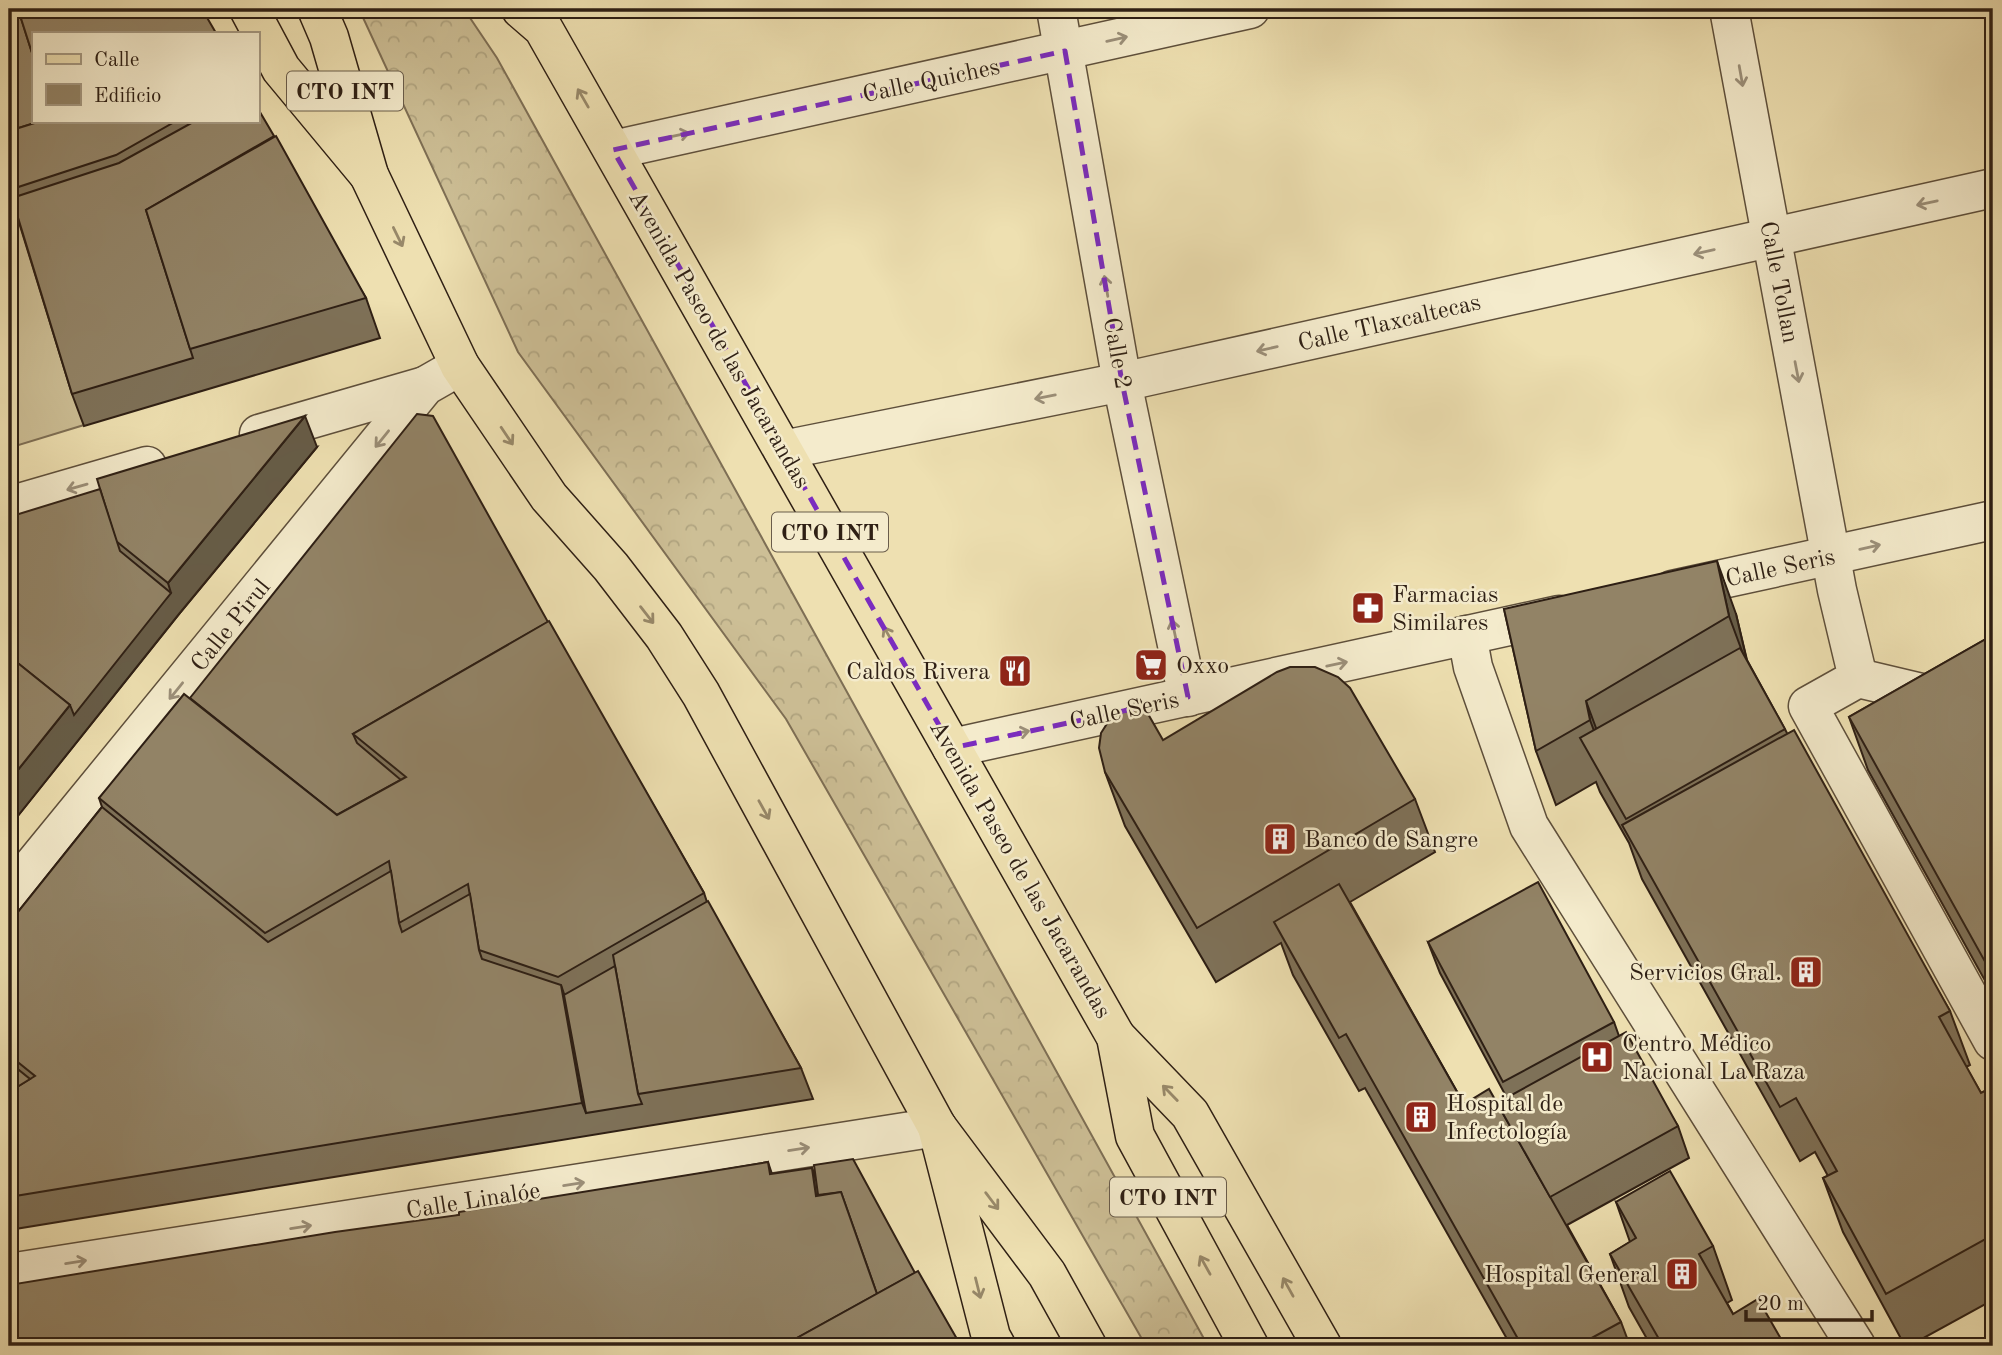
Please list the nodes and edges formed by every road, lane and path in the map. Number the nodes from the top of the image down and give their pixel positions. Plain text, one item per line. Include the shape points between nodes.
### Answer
1 (248, 9) edge
2 (317, 9) edge
3 (1056, 9) edge
4 (1250, 9) edge
5 (1729, 9) edge
6 (534, 15) edge
7 (1065, 51) junction
8 (612, 150) junction
9 (369, 175) junction
10 (1993, 188) edge
11 (1771, 237) junction
12 (460, 366) junction
13 (1122, 382) junction
14 (425, 386) junction
15 (223, 444) edge
16 (783, 450) junction
17 (183, 456) edge
18 (9, 506) edge
19 (1993, 520) edge
20 (1831, 556) junction
21 (1642, 597) edge
22 (1588, 609) edge
23 (1466, 635) junction
24 (1993, 664) edge
25 (1858, 678) junction
26 (1188, 697) junction
27 (952, 748) junction
28 (9, 895) edge
29 (1116, 1037) junction
30 (1993, 1041) edge
31 (937, 1127) junction
32 (9, 1273) edge
33 (996, 1346) edge
34 (1087, 1346) edge
35 (1249, 1346) edge
36 (1322, 1346) edge
37 (1856, 1346) edge

1 - 9 main road, CTO INT via 281,69
2 - 9 main road, CTO INT
3 - 7 street, Calle 2
7 -> 4 street, Calle Quiches
5 -> 11 street, Calle Tollan
8 -> 6 main road, Avenida Paseo de las Jacarandas / CTO INT
8 -> 7 street, Calle Quiches
13 -> 7 street, Calle 2
8 - 16 main road, Avenida Paseo de las Jacarandas / CTO INT
9 -> 12 main road, CTO INT
10 -> 11 street, Calle Tlaxcaltecas
11 -> 13 street, Calle Tlaxcaltecas
11 -> 20 street, Calle Tollan
12 - 14 street, Calle Pirul
12 -> 31 main road, CTO INT via 549,497 619,577 701,694
13 -> 16 street, Calle Tlaxcaltecas
26 -> 13 street, Calle 2
14 - 15 street
14 -> 28 street, Calle Pirul
27 -> 16 main road, Avenida Paseo de las Jacarandas / CTO INT
17 -> 18 street
20 -> 19 street, Calle Seris
20 - 21 street, Calle Seris
20 - 25 street, Calle Tollan
22 - 23 street, Calle Seris
26 -> 23 street, Calle Seris
23 - 37 street via 1529,826
24 - 25 street via 1934,696
25 - 30 street via 1808,706
27 -> 26 street, Calle Seris
27 - 29 main road, Avenida Paseo de las Jacarandas / CTO INT
35 -> 29 main road, CTO INT via 1135,1136
36 -> 29 main road, Avenida Paseo de las Jacarandas / CTO INT via 1190,1114
32 -> 31 street, Calle Linalóe
31 -> 33 main road, CTO INT
31 -> 34 main road, CTO INT via 1047,1274

